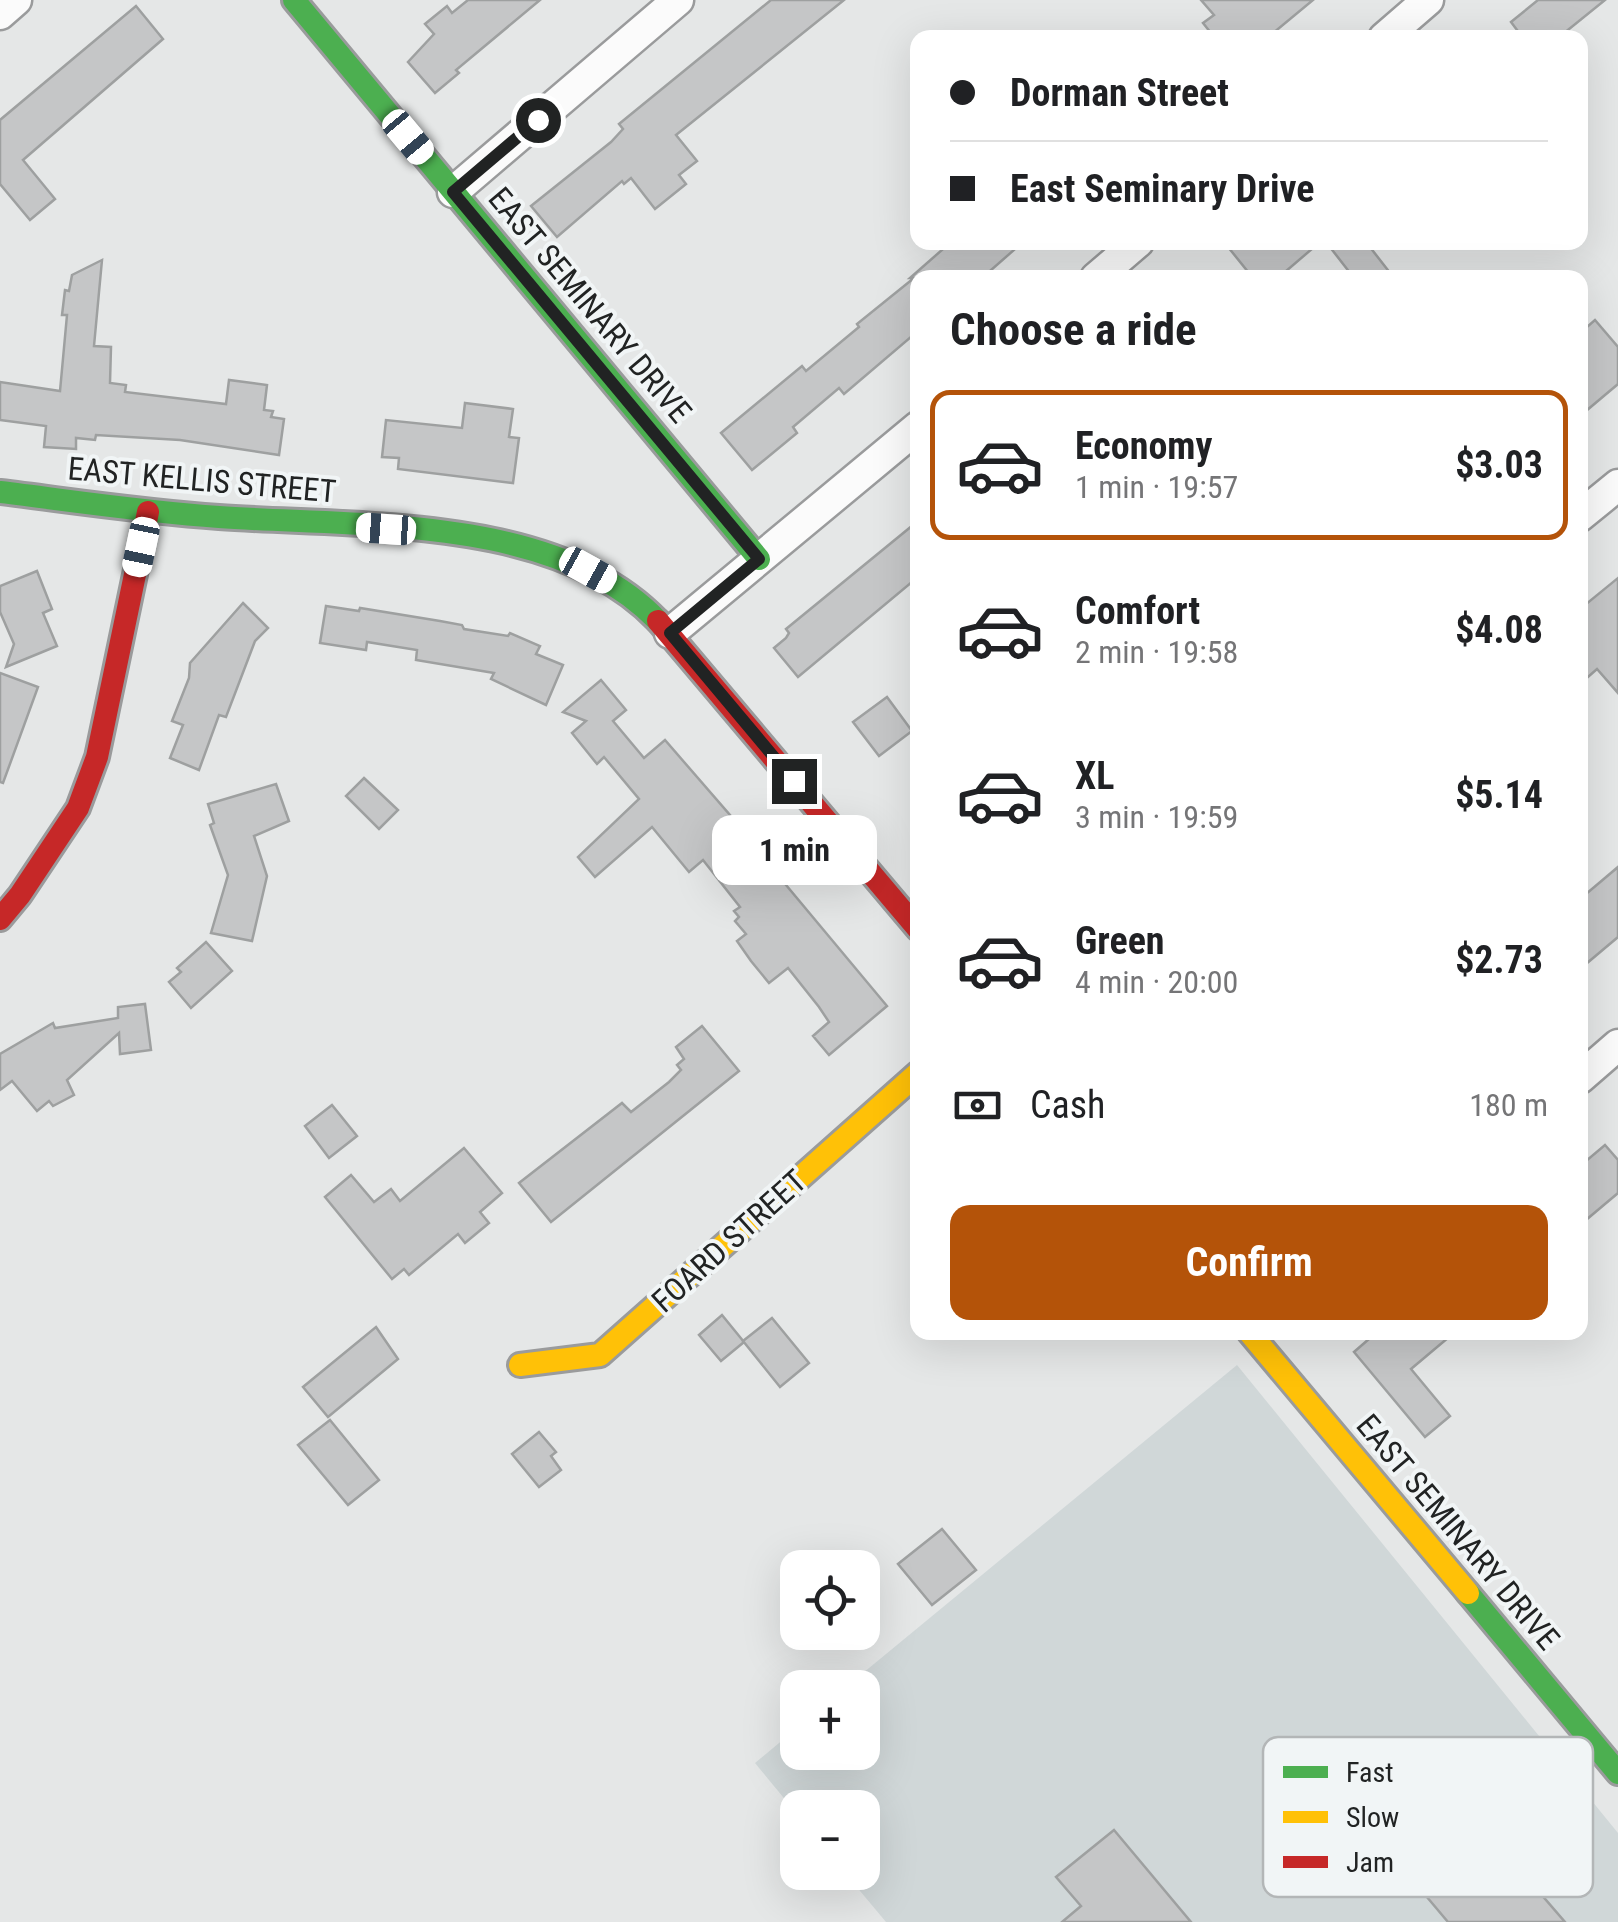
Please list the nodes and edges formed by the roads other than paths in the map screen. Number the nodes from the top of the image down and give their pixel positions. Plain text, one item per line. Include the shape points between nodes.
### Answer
1 (16, 0) edge
2 (294, 0) edge
3 (678, 0) edge
4 (1428, 0) edge
5 (0, 14) edge
6 (1393, 30) edge
7 (453, 192) junction
8 (1129, 250) edge
9 (1105, 270) edge
10 (910, 433) edge
11 (1618, 485) edge
12 (0, 492) edge
13 (1588, 509) edge
14 (148, 512) junction
15 (759, 559) junction
16 (670, 633) junction
17 (0, 919) edge
18 (910, 919) edge
19 (1618, 1045) edge
20 (1588, 1071) edge
21 (910, 1080) edge
22 (1267, 1340) edge
23 (520, 1365) dead end
24 (1589, 1737) edge
25 (1593, 1742) edge
26 (1618, 1773) edge

1 - 5 street
2 - 7 street, EAST SEMINARY DRIVE
3 - 7 street
4 - 6 street
7 - 15 street, EAST SEMINARY DRIVE
8 - 9 street
10 - 15 street
11 - 13 street
12 - 14 street, EAST KELLIS STREET
14 - 16 street, EAST KELLIS STREET via 465,535 588,570 628,592
14 - 17 street via 97,757 78,808
15 - 16 street
16 - 18 street
19 - 20 street
21 - 23 street, FOARD STREET via 600,1355
22 - 24 street, EAST SEMINARY DRIVE
25 - 26 street, EAST SEMINARY DRIVE

